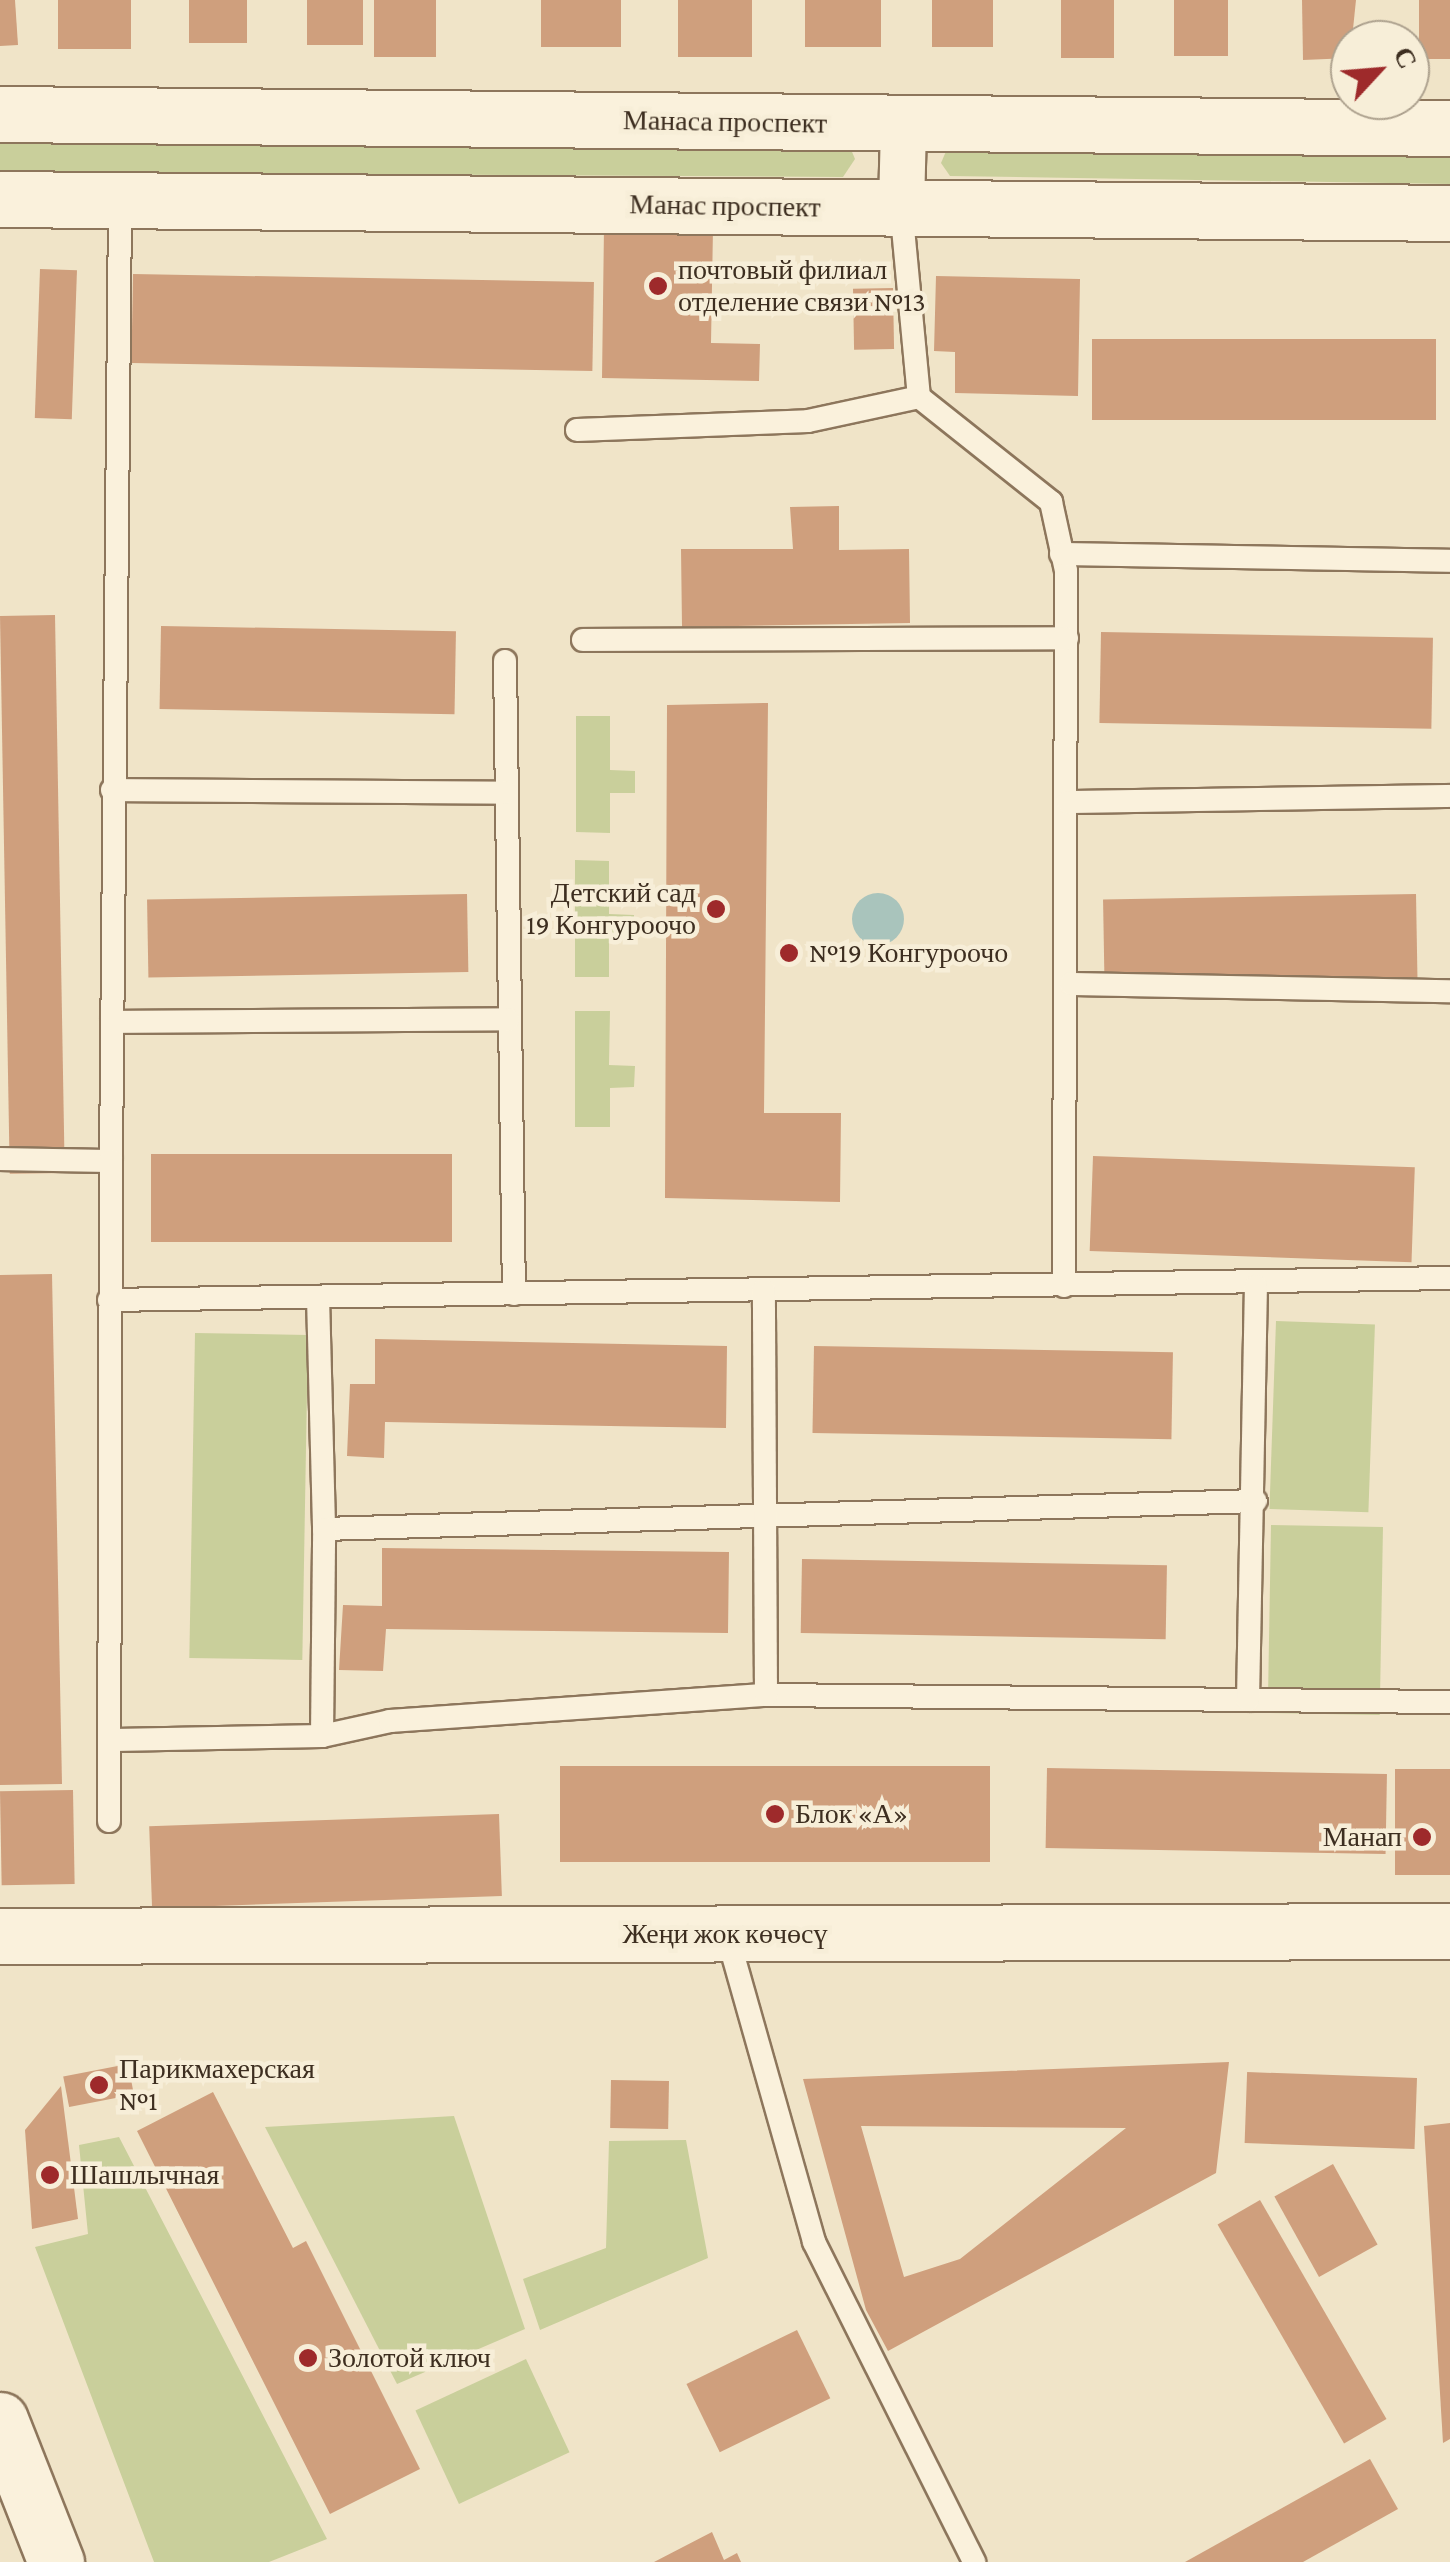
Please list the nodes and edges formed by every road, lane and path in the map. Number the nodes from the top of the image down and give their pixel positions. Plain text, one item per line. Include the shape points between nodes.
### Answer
1 (0, 114) edge
2 (904, 124) junction
3 (1450, 128) edge
4 (0, 200) edge
5 (120, 200) junction
6 (901, 207) junction
7 (1450, 212) edge
8 (919, 397) junction
9 (576, 430) dead end
10 (1062, 554) junction
11 (1450, 560) edge
12 (1066, 638) junction
13 (583, 640) dead end
14 (506, 661) dead end
15 (112, 790) junction
16 (505, 793) junction
17 (1450, 796) edge
18 (1068, 802) junction
19 (1070, 984) junction
20 (1450, 991) edge
21 (508, 1019) junction
22 (112, 1022) junction
23 (0, 1159) edge
24 (111, 1162) junction
25 (1450, 1278) edge
26 (1064, 1286) junction
27 (1256, 1286) junction
28 (764, 1290) junction
29 (514, 1294) junction
30 (318, 1297) junction
31 (110, 1300) junction
32 (1256, 1501) junction
33 (759, 1514) junction
34 (324, 1529) junction
35 (766, 1696) junction
36 (1248, 1700) junction
37 (1450, 1702) edge
38 (322, 1736) junction
39 (114, 1740) junction
40 (110, 1821) dead end
41 (1450, 1931) edge
42 (728, 1934) junction
43 (0, 1936) edge
44 (0, 2420) edge
45 (56, 2562) edge
46 (974, 2562) edge

1 - 2 main road, Манаса проспект
2 - 3 main road, Манаса проспект
2 - 6 street
4 - 5 main road, Манас проспект
5 - 6 main road, Манас проспект
5 - 15 lane
6 - 7 main road, Манас проспект
6 - 8 lane
8 - 9 lane via 808,421
8 - 10 lane via 1050,502
10 - 11 lane
10 - 12 lane
12 - 13 lane
12 - 18 lane
14 - 16 lane
15 - 16 lane
15 - 22 lane
16 - 21 lane
17 - 18 lane
18 - 19 lane
19 - 20 lane
19 - 26 lane
21 - 22 lane
21 - 29 lane
22 - 24 lane
23 - 24 lane
24 - 31 lane
25 - 27 lane
26 - 27 lane
26 - 28 lane
27 - 32 lane
28 - 29 lane
28 - 33 lane
29 - 30 lane
30 - 31 lane
30 - 34 lane
31 - 39 lane
32 - 33 lane
32 - 36 lane
33 - 34 lane
33 - 35 lane
34 - 38 lane
35 - 36 lane
35 - 38 lane via 390,1722
36 - 37 lane
38 - 39 lane
39 - 40 lane
41 - 42 main road, Жеңи жок көчөсү
42 - 43 main road, Жеңи жок көчөсү
42 - 46 lane via 814,2242
44 - 45 main road

